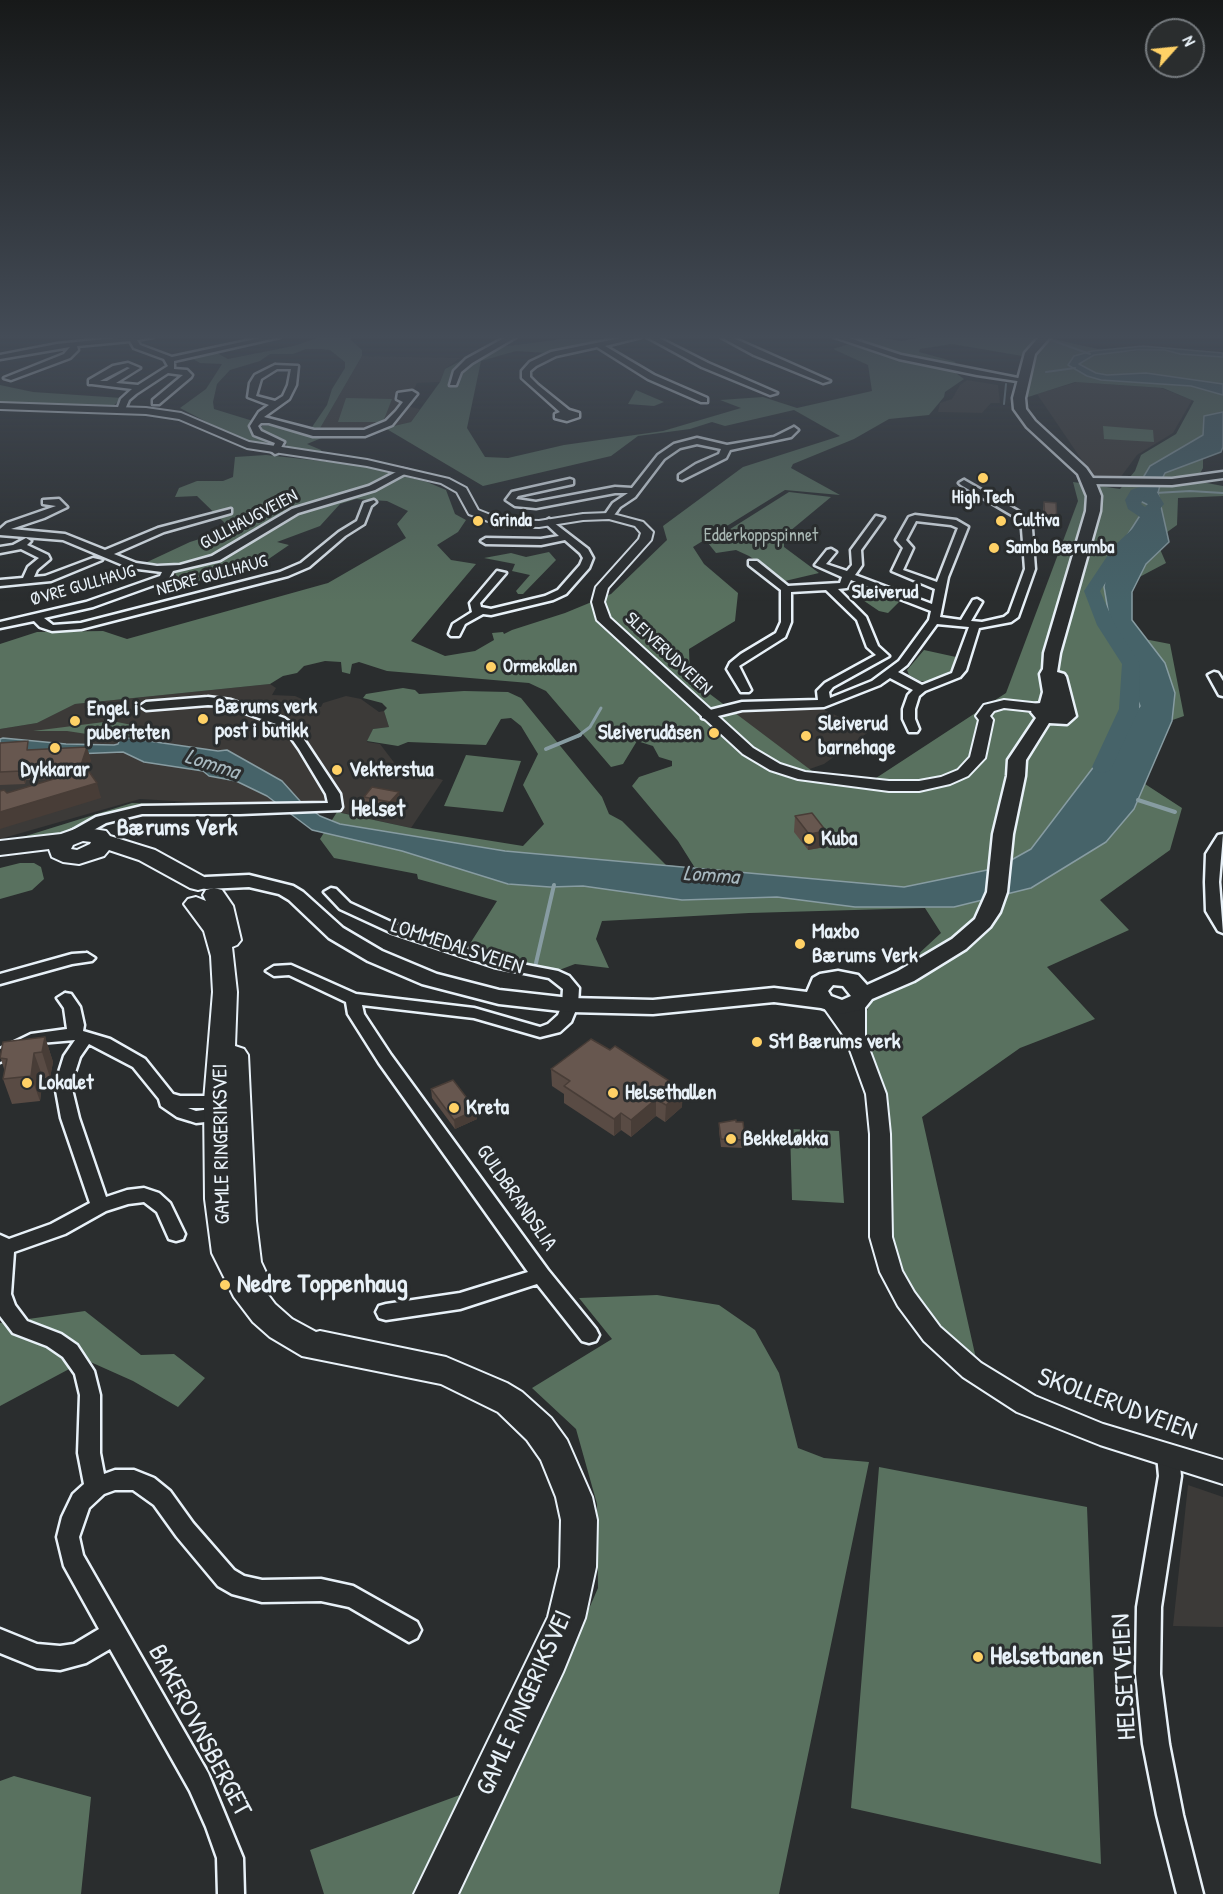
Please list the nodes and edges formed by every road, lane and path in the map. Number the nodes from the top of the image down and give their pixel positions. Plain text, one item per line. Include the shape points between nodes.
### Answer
1 (202, 425) edge
2 (256, 425) edge
3 (290, 425) edge
4 (383, 425) edge
5 (1033, 425) edge
6 (794, 430) dead end
7 (726, 448) junction
8 (275, 451) junction
9 (405, 471) junction
10 (1223, 475) edge
11 (682, 477) dead end
12 (1089, 481) junction
13 (570, 482) dead end
14 (964, 483) dead end
15 (635, 491) junction
16 (46, 502) dead end
17 (371, 502) dead end
18 (228, 511) dead end
19 (609, 516) junction
20 (879, 518) dead end
21 (549, 522) junction
22 (2, 532) edge
23 (35, 533) junction
24 (567, 537) junction
25 (486, 541) dead end
26 (20, 546) junction
27 (0, 550) edge
28 (831, 552) dead end
29 (101, 557) junction
30 (753, 563) dead end
31 (169, 569) junction
32 (897, 571) junction
33 (501, 573) dead end
34 (848, 576) junction
35 (27, 581) junction
36 (0, 584) edge
37 (872, 584) junction
38 (940, 587) junction
39 (830, 588) junction
40 (786, 589) junction
41 (977, 602) dead end
42 (479, 612) junction
43 (935, 614) junction
44 (37, 618) junction
45 (970, 624) junction
46 (0, 625) edge
47 (455, 634) dead end
48 (890, 673) junction
49 (1214, 675) dead end
50 (921, 689) junction
51 (746, 690) dead end
52 (1223, 692) edge
53 (824, 703) junction
54 (146, 706) dead end
55 (1050, 712) junction
56 (706, 715) junction
57 (914, 729) dead end
58 (111, 818) junction
59 (1223, 838) edge
60 (99, 843) junction
61 (66, 844) junction
62 (0, 850) edge
63 (201, 892) junction
64 (331, 892) dead end
65 (1223, 928) edge
66 (87, 958) dead end
67 (932, 960) junction
68 (274, 971) dead end
69 (846, 979) junction
70 (0, 980) edge
71 (826, 996) junction
72 (65, 998) dead end
73 (353, 999) junction
74 (860, 1000) junction
75 (570, 1005) junction
76 (80, 1035) junction
77 (855, 1038) junction
78 (0, 1056) edge
79 (224, 1107) junction
80 (100, 1206) junction
81 (176, 1234) dead end
82 (3, 1245) edge
83 (541, 1275) junction
84 (386, 1312) dead end
85 (589, 1335) dead end
86 (1168, 1455) junction
87 (1223, 1472) edge
88 (96, 1486) junction
89 (409, 1630) dead end
90 (114, 1633) junction
91 (0, 1641) edge
92 (231, 1894) edge
93 (436, 1894) edge
94 (1190, 1894) edge

1 - 8 street, SLEIVERUDVEIEN via 247,445
2 - 8 street via 254,430 280,442
3 - 4 street via 314,433 365,433
5 - 12 main road
6 - 7 street via 776,439
7 - 11 street via 723,456
7 - 15 street via 697,441 677,446 661,457
8 - 9 street, SLEIVERUDVEIEN
9 - 21 street, SLEIVERUDVEIEN via 456,486 470,508 482,517 513,524
9 - 31 street, GULLHAUGVEIEN via 378,486 286,515 216,558
10 - 12 street via 1163,482
12 - 55 main road via 1093,511 1055,640 1052,669 1058,678
13 - 15 street via 515,494 511,500 536,505 615,490
14 - 45 street via 1023,520 1030,565 1014,615 999,623
15 - 19 street via 616,505
16 - 22 street, GULLHAUGVEIEN via 56,501 62,507 10,525
17 - 44 street, NEDRE GULLHAUG via 361,522 304,565 284,574 81,626 52,628
18 - 29 street, GULLHAUGVEIEN via 172,527
19 - 21 street, SLEIVERUDVEIEN
19 - 56 street, SLEIVERUDVEIEN via 639,524 647,535 602,587 600,613 612,630
20 - 34 street via 856,550 857,565
21 - 24 street
22 - 23 street, GULLHAUGVEIEN
23 - 26 street
23 - 29 street, GULLHAUGVEIEN via 65,537
24 - 25 street via 531,542
24 - 42 street via 584,551 588,562 562,592
26 - 27 street
26 - 35 street via 45,557 32,569
28 - 34 street via 820,565
29 - 31 street, GULLHAUGVEIEN via 134,566
29 - 35 street, GULLHAUGVEIEN via 47,579
30 - 40 street
31 - 44 street, ØVRE GULLHAUG via 167,576 155,582 90,605
32 - 37 street
32 - 38 street
32 - 38 street via 908,548 901,540 912,519 960,523 963,527
33 - 42 street via 475,603
34 - 37 street
34 - 39 street via 843,586
35 - 36 street, GULLHAUGVEIEN
37 - 43 street
38 - 43 street
39 - 40 street
39 - 53 street via 862,619 873,647 883,656 829,685 823,691
40 - 51 street via 786,622 781,634 734,665
41 - 45 street
42 - 47 street via 461,622
43 - 45 street
43 - 48 street via 912,653
44 - 46 street, ØVRE GULLHAUG
45 - 50 street via 960,670
48 - 50 street
48 - 53 street via 852,694
49 - 52 street
50 - 57 street via 909,708
53 - 56 street via 742,706
54 - 58 street via 227,703 280,722 291,729 305,749 333,794 335,807 160,809
55 - 56 street, SLEIVERUDVEIEN via 999,712 986,720 977,758 963,773 932,784 889,786 819,779 775,767 748,751
55 - 67 main road via 1016,776 1003,834 997,892 990,912 971,936
58 - 60 street via 104,823
58 - 61 street via 90,825
59 - 65 street via 1213,854 1212,882 1213,911
60 - 61 main road via 80,857
60 - 63 main road via 144,861
61 - 62 main road
63 - 75 main road, LOMMEDALSVEIEN via 262,892 280,896 306,907 356,946 423,977 499,997
63 - 79 main road, GAMLE RINGERIKSVEI via 204,912 216,931 223,956
64 - 75 street, LOMMEDALSVEIEN via 345,906 397,930 499,964 553,974 571,988
66 - 70 street
67 - 69 main road
67 - 74 main road
68 - 73 street via 291,970
69 - 71 main road via 833,978
69 - 74 main road via 858,985
71 - 74 main road via 845,1007
71 - 75 main road, LOMMEDALSVEIEN via 759,995 662,1006
71 - 77 street, SKOLLERUDVEIEN
72 - 76 street via 72,1007
73 - 75 street via 474,1013 540,1032 554,1028 566,1018
73 - 83 street, GULDBRANDSLIA via 356,1014 385,1059
74 - 77 street, SKOLLERUDVEIEN
76 - 78 street via 37,1038
76 - 79 street via 104,1043 139,1063 167,1102 183,1113 196,1117
76 - 80 street via 63,1085
77 - 86 street, SKOLLERUDVEIEN via 872,1079 879,1112 881,1237 891,1272 918,1317 972,1370 1026,1404 1100,1434
79 - 93 main road, GAMLE RINGERIKSVEI via 246,1262 258,1287 275,1308 319,1338 320,1344 446,1371 510,1402 539,1429 555,1451 574,1497 579,1520 578,1567 566,1618
80 - 81 street via 127,1197 153,1198 164,1208
80 - 82 street via 58,1229
82 - 88 street via 1,1294 6,1309 21,1327 70,1351 84,1371 90,1395 89,1453
83 - 84 street, GULDBRANDSLIA via 460,1301
83 - 85 street, GULDBRANDSLIA
86 - 87 street, SKOLLERUDVEIEN
86 - 94 street, HELSETVEIEN via 1170,1476 1149,1607 1148,1674 1156,1744
88 - 89 street via 115,1480 135,1480 146,1485 162,1498 226,1578 240,1586 262,1591 321,1590 353,1597
88 - 90 street, BAKEROVNSBERGET via 81,1501 68,1537 72,1558
90 - 91 street via 78,1655 60,1658 37,1656
90 - 92 street, BAKEROVNSBERGET via 199,1782 218,1824 230,1858

